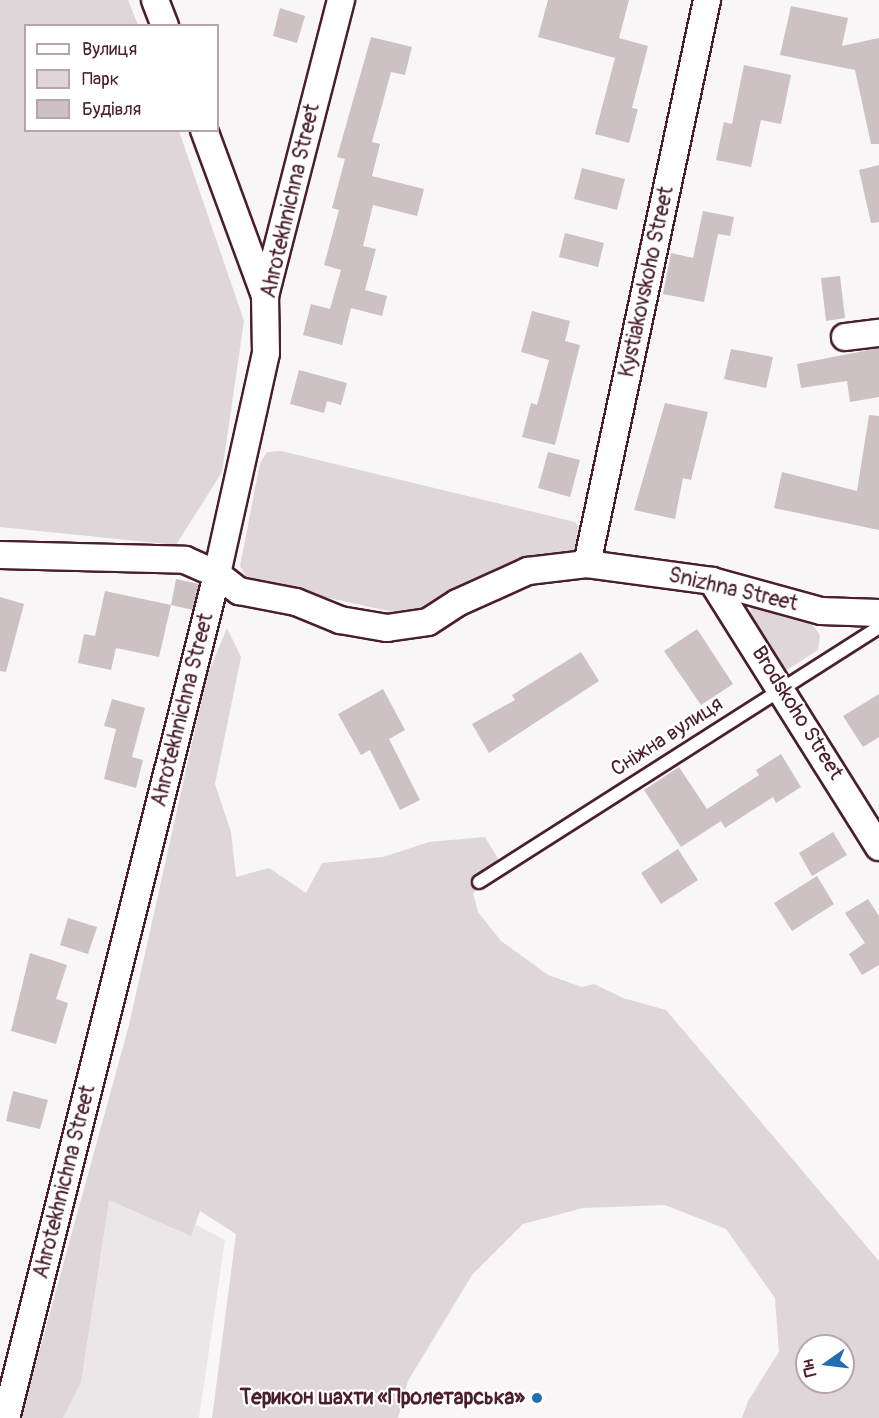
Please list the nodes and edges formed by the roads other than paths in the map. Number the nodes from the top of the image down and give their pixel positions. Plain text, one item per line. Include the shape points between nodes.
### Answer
1 (155, 0) edge
2 (341, 0) edge
3 (707, 0) edge
4 (164, 24) edge
5 (205, 132) edge
6 (265, 296) junction
7 (879, 333) edge
8 (845, 337) dead end
9 (0, 555) edge
10 (587, 564) junction
11 (217, 574) junction
12 (712, 581) junction
13 (879, 613) edge
14 (879, 627) edge
15 (782, 686) junction
16 (879, 847) edge
17 (479, 882) dead end
18 (6, 1418) edge

1 - 4 street
2 - 6 street, Ahrotekhnichna Street
3 - 10 street, Kystiakovskoho Street
5 - 6 street
6 - 11 street, Ahrotekhnichna Street via 266,353
7 - 8 street
9 - 11 street, Snizhna Street via 185,560
10 - 11 street, Snizhna Street via 528,571 458,603 428,622 387,628 340,620 296,602 239,591
10 - 12 street, Snizhna Street
11 - 18 street, Ahrotekhnichna Street
12 - 13 street, Snizhna Street via 821,610
12 - 15 street, Brodskoho Street
14 - 15 lane, Сніжна вулиця
15 - 16 street, Brodskoho Street
15 - 17 lane, Сніжна вулиця

